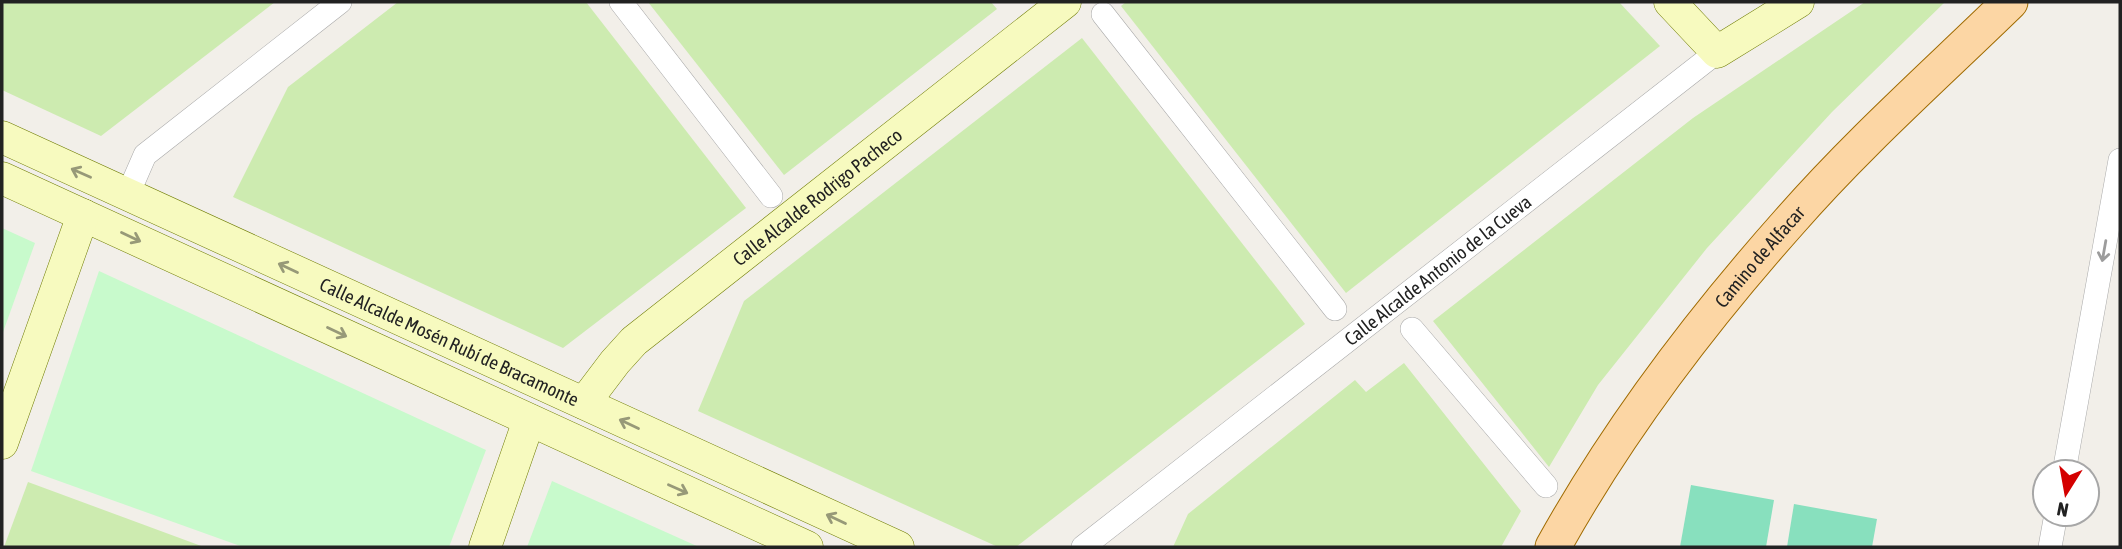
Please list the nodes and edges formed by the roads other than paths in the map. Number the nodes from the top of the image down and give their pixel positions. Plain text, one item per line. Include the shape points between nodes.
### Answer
1 (340, 2) edge
2 (621, 2) edge
3 (1065, 2) edge
4 (1670, 2) edge
5 (1798, 2) edge
6 (2010, 2) edge
7 (1103, 14) dead end
8 (1717, 52) junction
9 (2, 137) edge
10 (2120, 160) edge
11 (2, 178) edge
12 (128, 194) junction
13 (771, 196) dead end
14 (83, 215) junction
15 (1335, 309) dead end
16 (1412, 329) dead end
17 (584, 403) junction
18 (529, 420) junction
19 (2, 443) edge
20 (2067, 458) edge
21 (1546, 486) dead end
22 (2053, 528) edge
23 (485, 547) edge
24 (807, 547) edge
25 (898, 547) edge
26 (1083, 547) edge
27 (1553, 547) edge
28 (2050, 547) edge

1 - 12 street via 145,155
2 - 13 street
3 - 17 main road, Calle Alcalde Rodrigo Pacheco via 634,341
4 - 8 main road
5 - 8 main road, Calle Alcalde Antonio de la Cueva
6 - 27 main road, Camino de Alfacar via 1860,148 1758,258 1651,391
7 - 15 street
8 - 26 street, Calle Alcalde Antonio de la Cueva
12 -> 9 main road, Calle Alcalde Mosén Rubí de Bracamonte
10 -> 20 street
11 - 14 main road, Calle Alcalde Mosén Rubí de Bracamonte
17 -> 12 main road, Calle Alcalde Mosén Rubí de Bracamonte
14 -> 18 main road, Calle Alcalde Mosén Rubí de Bracamonte
14 - 19 main road
16 - 21 street
25 -> 17 main road, Calle Alcalde Mosén Rubí de Bracamonte
18 - 23 main road
18 -> 24 main road, Calle Alcalde Mosén Rubí de Bracamonte
22 - 28 street

